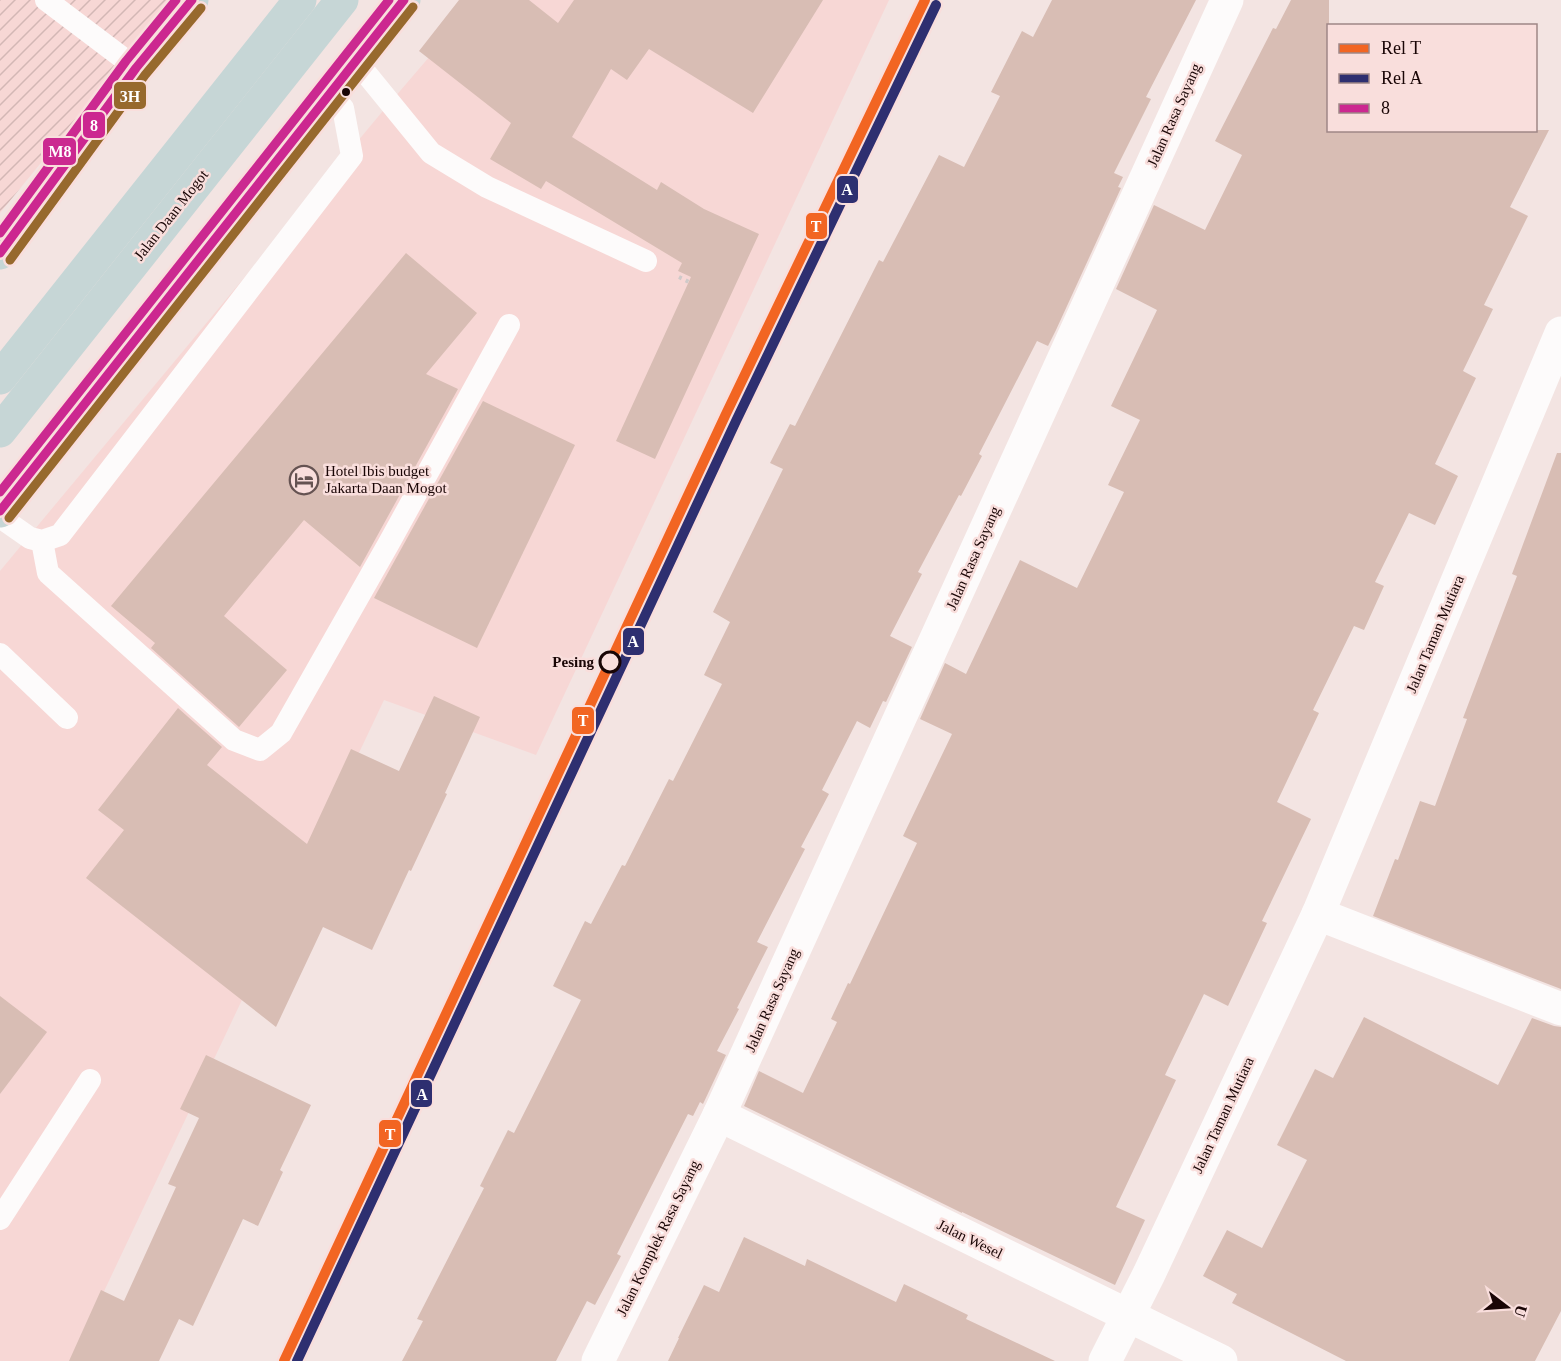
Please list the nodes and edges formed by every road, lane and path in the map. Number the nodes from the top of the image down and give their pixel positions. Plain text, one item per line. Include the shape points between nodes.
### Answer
1 (46, 0) edge
2 (192, 0) edge
3 (300, 0) edge
4 (342, 0) edge
5 (404, 0) edge
6 (1227, 0) edge
7 (356, 61) junction
8 (136, 68) junction
9 (329, 94) junction
10 (0, 253) edge
11 (646, 261) dead end
12 (510, 325) dead end
13 (1558, 348) edge
14 (0, 378) edge
15 (7, 422) edge
16 (0, 511) edge
17 (0, 517) edge
18 (42, 541) junction
19 (0, 654) edge
20 (67, 718) dead end
21 (1318, 914) junction
22 (1561, 1009) edge
23 (90, 1080) dead end
24 (719, 1115) junction
25 (0, 1219) edge
26 (1128, 1317) junction
27 (598, 1361) edge
28 (1105, 1361) edge
29 (1221, 1361) edge

1 - 8 lane
2 - 8 highway
3 - 14 highway
4 - 15 highway, Jalan Daan Mogot
5 - 7 highway
6 - 24 street, Jalan Rasa Sayang
7 - 9 highway
7 - 11 lane via 430,153 487,187
8 - 10 highway
9 - 16 highway
9 - 18 lane via 343,108 352,156 60,535
12 - 18 lane via 281,734 260,750 234,740 48,573
13 - 21 street, Jalan Taman Mutiara
17 - 18 lane via 30,538
19 - 20 lane
21 - 22 street
21 - 26 street, Jalan Taman Mutiara
23 - 25 lane
24 - 26 street, Jalan Wesel
24 - 27 street, Jalan Komplek Rasa Sayang
26 - 28 street, Jalan Taman Mutiara
26 - 29 street, Jalan Wesel

